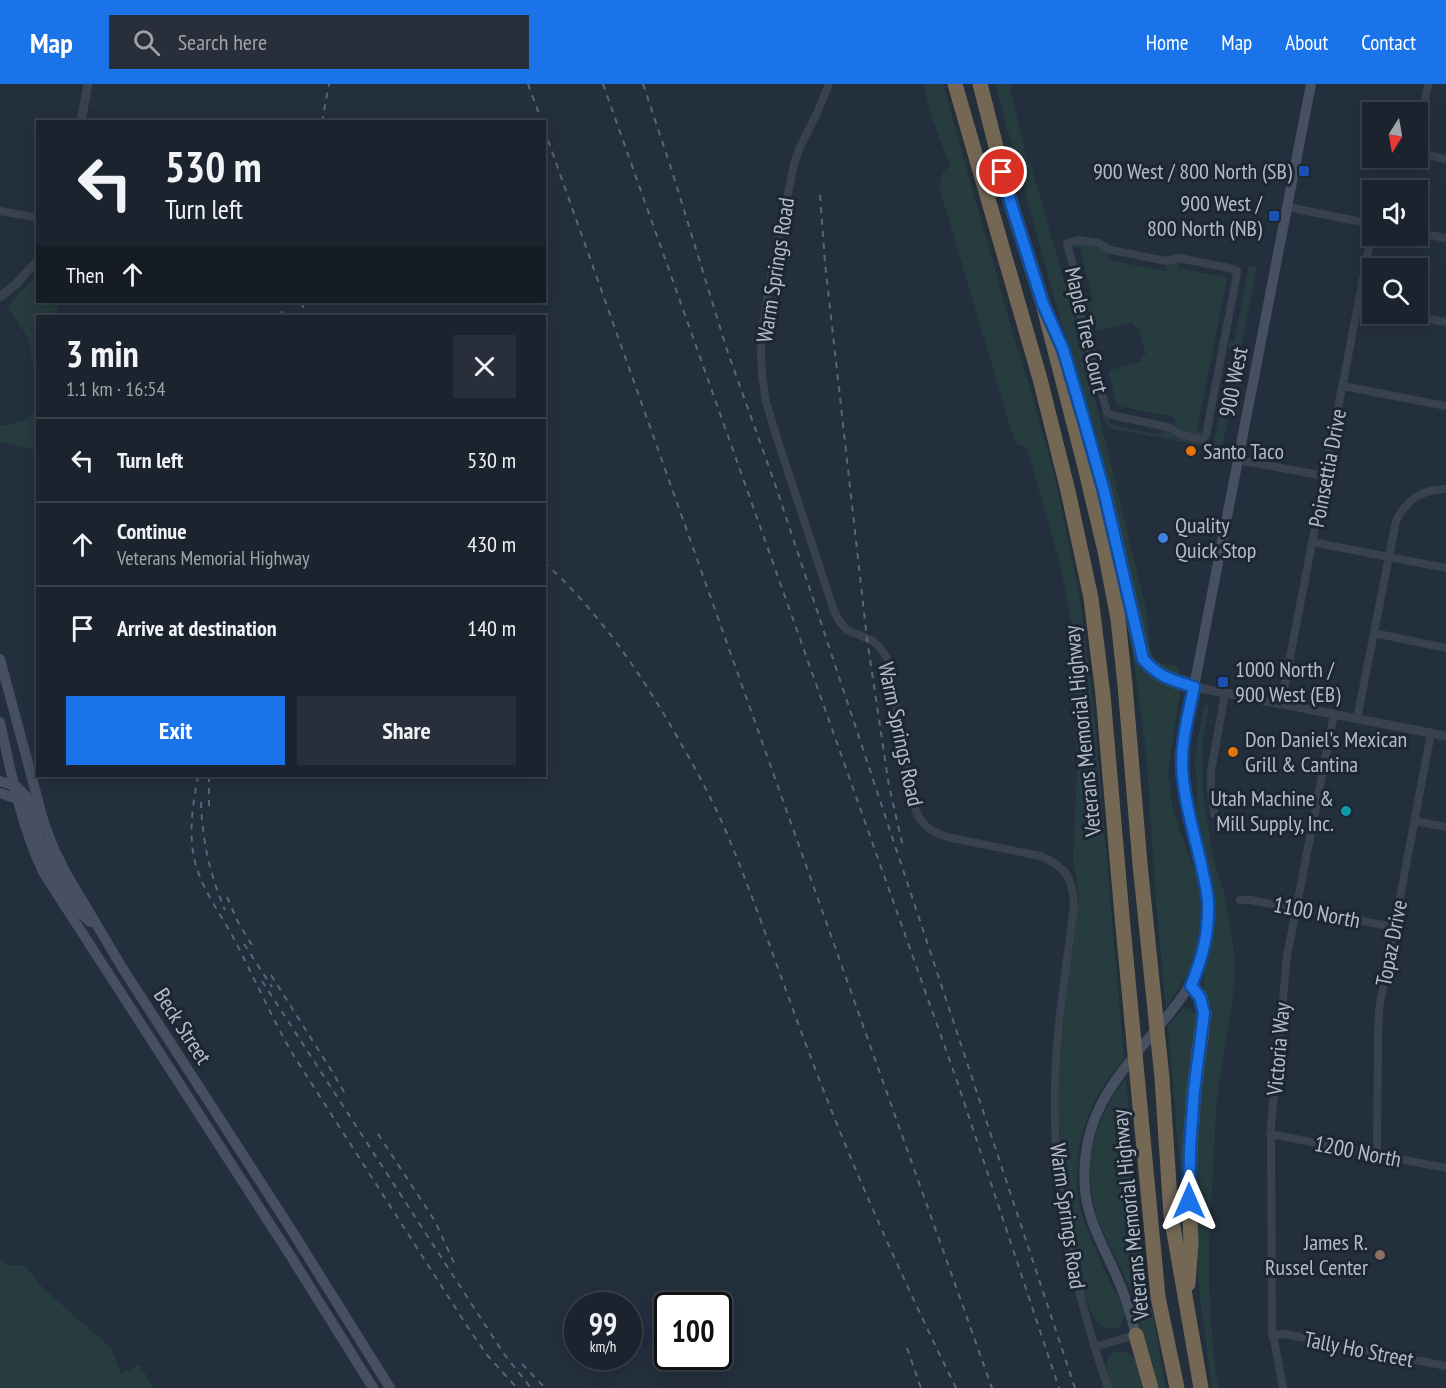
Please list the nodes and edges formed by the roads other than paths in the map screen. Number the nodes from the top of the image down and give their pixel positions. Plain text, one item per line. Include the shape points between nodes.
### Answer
1 (88, 84) edge
2 (829, 84) edge
3 (981, 84) edge
4 (1311, 84) edge
5 (1428, 84) edge
6 (956, 85) edge
7 (81, 120) edge
8 (1446, 159) edge
9 (1287, 207) junction
10 (0, 211) edge
11 (36, 218) edge
12 (1362, 222) edge
13 (1428, 234) edge
14 (1446, 238) edge
15 (1369, 246) edge
16 (36, 262) edge
17 (0, 297) edge
18 (1043, 304) junction
19 (1358, 305) junction
20 (1362, 306) edge
21 (1428, 319) edge
22 (1446, 322) edge
23 (1343, 386) junction
24 (1446, 406) edge
25 (1204, 438) joint
26 (1238, 460) junction
27 (1325, 476) junction
28 (1446, 489) edge
29 (1312, 542) junction
30 (1388, 557) junction
31 (1446, 568) edge
32 (1374, 633) junction
33 (1446, 648) edge
34 (0, 659) edge
35 (1194, 687) junction
36 (1225, 693) junction
37 (1281, 704) junction
38 (1334, 714) junction
39 (1357, 719) junction
40 (0, 722) edge
41 (1431, 733) junction
42 (1446, 736) edge
43 (0, 781) edge
44 (15, 786) junction
45 (0, 793) edge
46 (17, 799) junction
47 (1214, 814) dead end
48 (1415, 821) junction
49 (1446, 827) edge
50 (1240, 900) dead end
51 (1296, 908) junction
52 (1394, 927) junction
53 (99, 930) junction
54 (1191, 986) junction
55 (1270, 1134) junction
56 (1377, 1155) junction
57 (1446, 1168) edge
58 (1187, 1311) junction
59 (1136, 1335) junction
60 (1272, 1335) junction
61 (1094, 1347) junction
62 (1446, 1366) edge
63 (373, 1388) edge
64 (390, 1388) edge
65 (1108, 1388) edge
66 (1151, 1388) edge
67 (1177, 1388) edge
68 (1202, 1388) edge
69 (1283, 1388) edge

1 - 7 street
2 - 61 street, Warm Springs Road via 799,149 788,189 763,326 766,402 834,611 847,630 873,641 888,660 918,816 930,830 947,837 1046,859 1061,867 1071,882 1074,905 1058,1035 1056,1144 1070,1251
3 - 18 highway, Veterans Memorial Highway via 1008,194
4 - 9 main road, 900 West
5 - 8 street via 1418,139 1421,149 1430,156
6 - 67 highway, Veterans Memorial Highway via 1040,379 1091,598 1158,1297
9 - 12 street
9 - 26 main road, 900 West
10 - 11 street
13 - 14 street
15 - 19 street, Poinsettia Drive
16 - 17 street
18 - 35 highway via 1063,349 1104,491 1143,659 1166,678
18 - 58 highway, Veterans Memorial Highway via 1105,551 1118,619 1162,1078 1171,1215
19 - 20 street
19 - 23 street, Poinsettia Drive
21 - 22 street
23 - 24 street
23 - 27 street, Poinsettia Drive
25 - 25 street, Maple Tree Court via 1237,272 1180,258 1166,261 1113,251 1091,241 1066,243 1082,300 1080,315 1110,416
26 - 27 street
26 - 35 main road, 900 West
27 - 29 street, Poinsettia Drive
28 - 30 street via 1421,494 1403,508
29 - 30 street
29 - 37 street, Poinsettia Drive
30 - 31 street
30 - 32 street
32 - 33 street
32 - 39 street
34 - 53 main road, Beck Street via 46,830 59,861
35 - 36 street
35 - 54 main road, 900 West via 1182,776 1208,899 1205,944
36 - 37 street
36 - 47 street via 1211,772
37 - 38 street
38 - 39 street
38 - 51 street, Victoria Way
39 - 41 street
40 - 44 main road, Beck Street
41 - 42 street
41 - 48 street, Topaz Drive
43 - 44 main road
44 - 46 main road, Beck Street
44 - 53 main road via 26,796 39,839 63,887 76,908
45 - 46 main road
46 - 63 main road, Beck Street via 32,848 51,885
48 - 49 street
48 - 52 street, Topaz Drive
50 - 51 street, 1100 North
51 - 52 street, 1100 North
51 - 55 street, Victoria Way
52 - 56 street, Topaz Drive via 1378,1022
53 - 64 main road, Beck Street
54 - 58 highway via 1200,997 1204,1013 1190,1149
54 - 59 main road, 900 West via 1120,1073 1101,1103 1085,1157 1085,1191 1091,1219 1126,1299
55 - 56 street, 1200 North
55 - 60 street, Victoria Way
56 - 57 street, 1200 North
58 - 68 highway, Veterans Memorial Highway
59 - 61 street
59 - 66 highway
60 - 62 street, Tally Ho Street via 1285,1334
60 - 69 street, Victoria Way
61 - 65 street, Warm Springs Road

